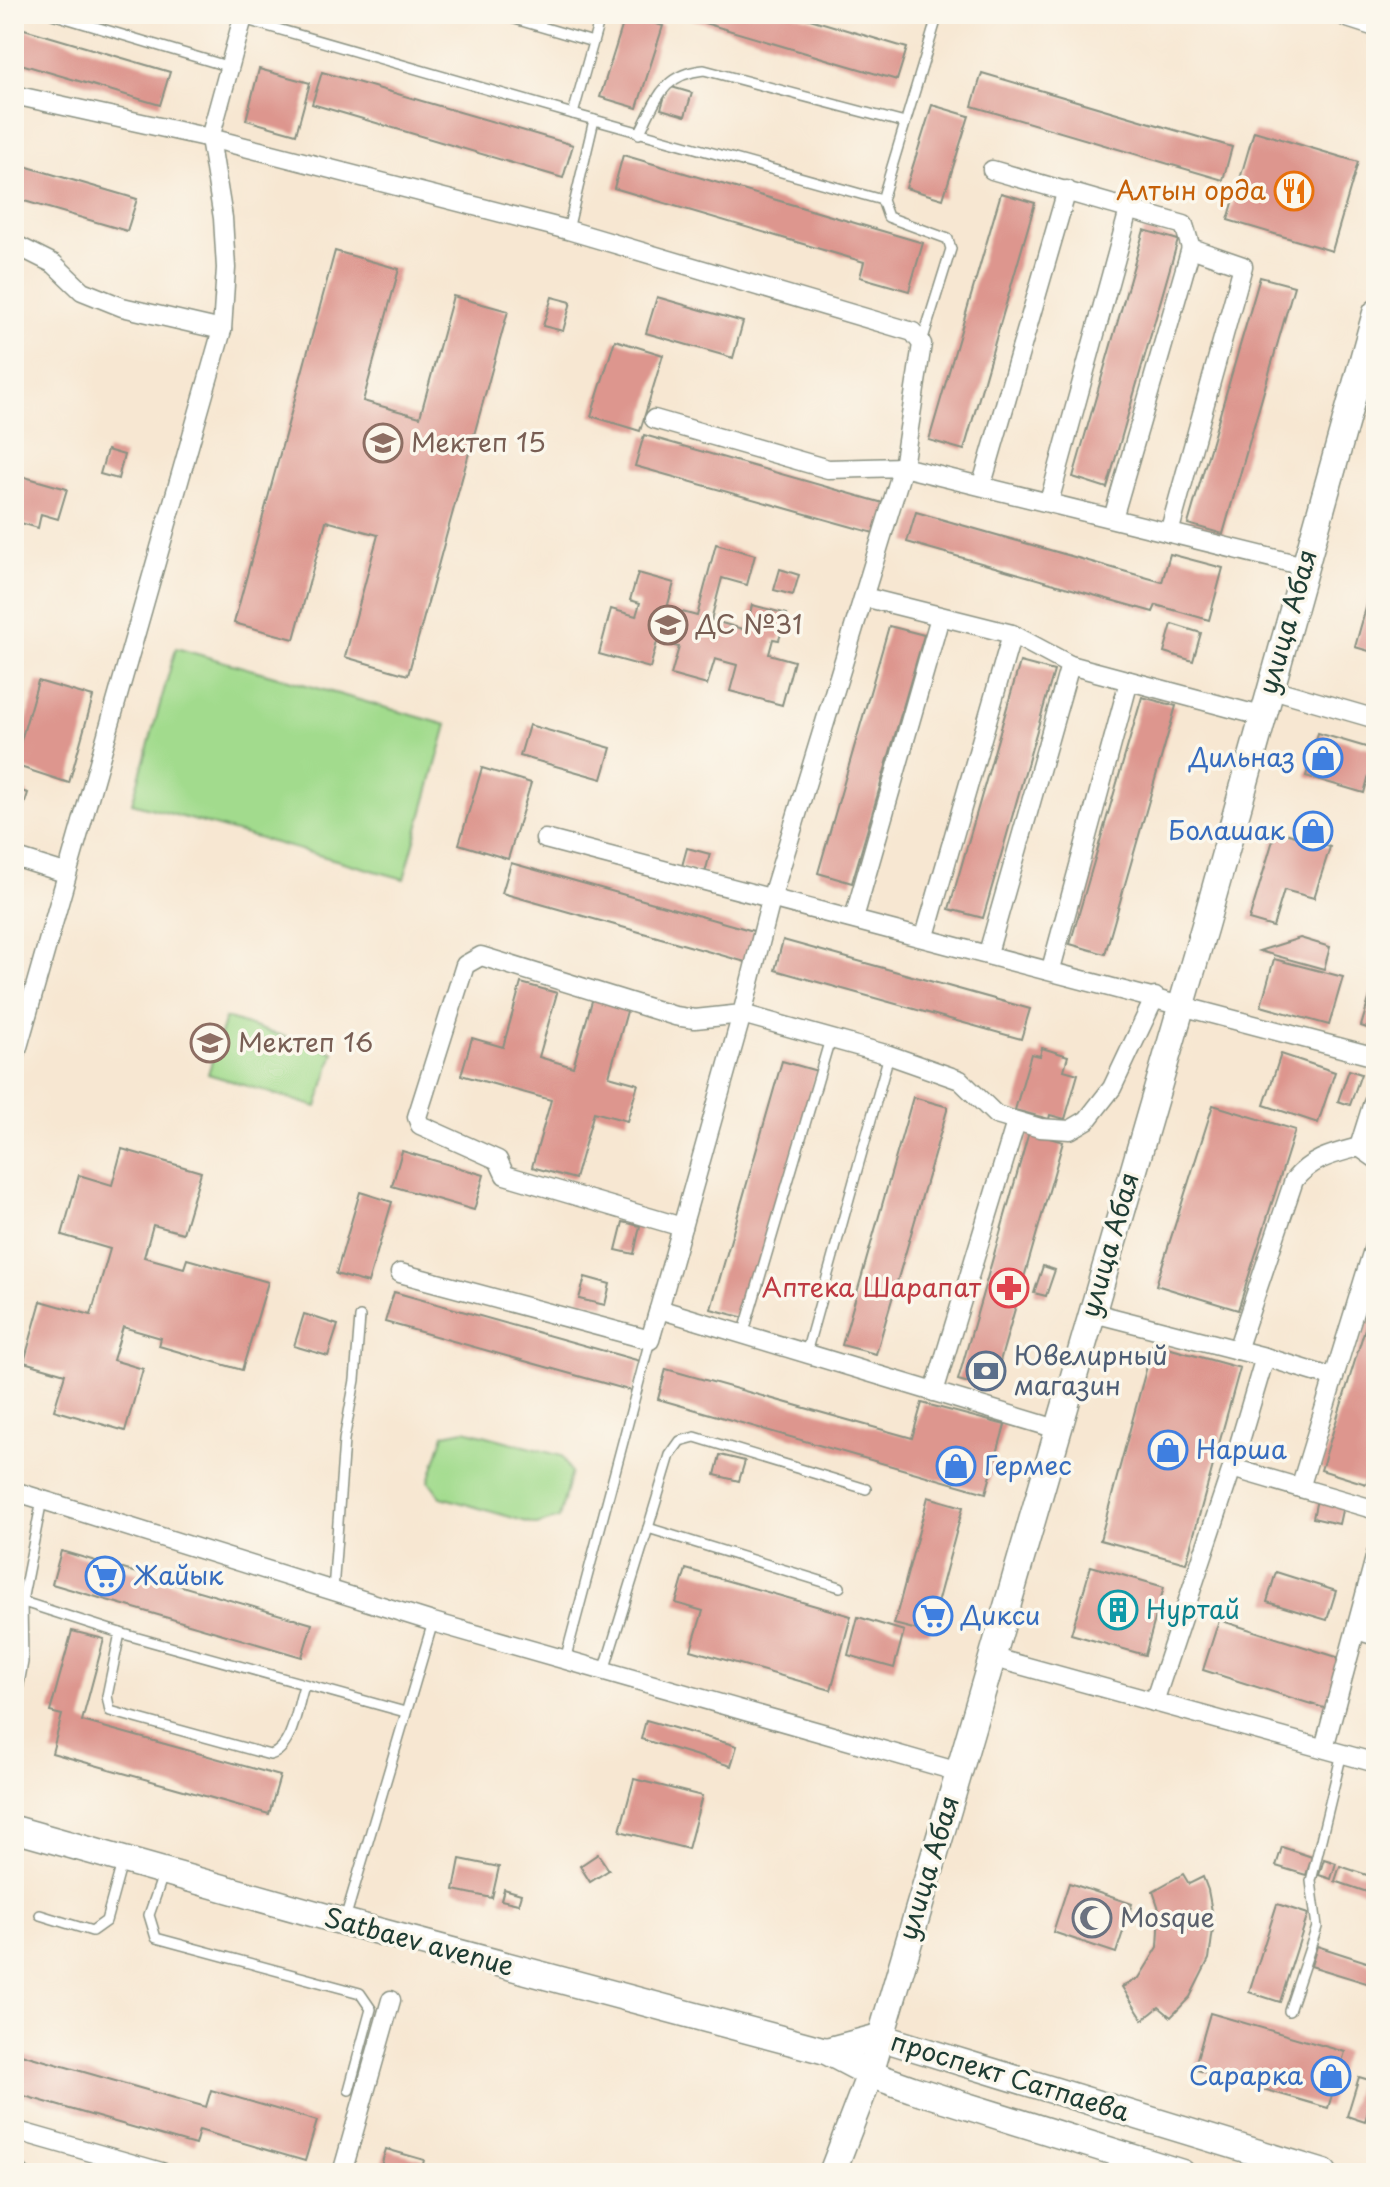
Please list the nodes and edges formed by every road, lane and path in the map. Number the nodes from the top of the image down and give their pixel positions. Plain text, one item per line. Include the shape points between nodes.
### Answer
1 (52, 14) edge
2 (498, 14) edge
3 (601, 14) edge
4 (938, 14) edge
5 (1348, 14) edge
6 (244, 16) edge
7 (1376, 23) edge
8 (593, 42) junction
9 (230, 67) junction
10 (14, 95) edge
11 (573, 114) junction
12 (594, 120) junction
13 (905, 123) junction
14 (639, 134) junction
15 (210, 138) junction
16 (992, 170) dead end
17 (1067, 190) junction
18 (882, 200) junction
19 (1129, 210) junction
20 (568, 230) junction
21 (14, 244) edge
22 (1191, 248) junction
23 (1376, 313) edge
24 (222, 330) junction
25 (922, 344) junction
26 (654, 419) dead end
27 (903, 467) junction
28 (982, 484) junction
29 (1049, 502) junction
30 (1113, 518) junction
31 (1169, 533) junction
32 (1304, 566) junction
33 (864, 597) junction
34 (940, 617) junction
35 (1012, 634) junction
36 (1070, 665) junction
37 (1129, 681) junction
38 (1269, 688) junction
39 (1261, 716) junction
40 (1376, 719) edge
41 (545, 839) dead end
42 (14, 857) edge
43 (65, 873) junction
44 (772, 896) junction
45 (854, 918) junction
46 (925, 936) junction
47 (988, 953) junction
48 (1051, 969) junction
49 (1155, 997) junction
50 (1182, 1004) junction
51 (742, 1014) junction
52 (830, 1039) junction
53 (889, 1055) junction
54 (1376, 1057) edge
55 (14, 1061) edge
56 (1376, 1093) edge
57 (1016, 1122) junction
58 (1372, 1126) edge
59 (1359, 1147) junction
60 (1376, 1159) edge
61 (682, 1227) junction
62 (1376, 1240) edge
63 (400, 1273) dead end
64 (659, 1309) junction
65 (1090, 1312) junction
66 (360, 1317) dead end
67 (743, 1335) junction
68 (650, 1340) junction
69 (1237, 1350) junction
70 (806, 1353) junction
71 (1265, 1357) junction
72 (1334, 1378) junction
73 (934, 1392) junction
74 (1057, 1429) junction
75 (1232, 1468) junction
76 (1300, 1488) junction
77 (866, 1489) dead end
78 (14, 1491) edge
79 (42, 1500) junction
80 (1376, 1510) edge
81 (648, 1528) junction
82 (1376, 1554) edge
83 (840, 1587) dead end
84 (333, 1591) junction
85 (18, 1600) edge
86 (433, 1622) junction
87 (1356, 1630) junction
88 (120, 1633) junction
89 (1376, 1636) edge
90 (991, 1657) junction
91 (565, 1660) junction
92 (604, 1671) junction
93 (304, 1686) junction
94 (1154, 1702) junction
95 (14, 1711) edge
96 (405, 1712) junction
97 (1333, 1751) junction
98 (1376, 1763) edge
99 (959, 1772) junction
100 (14, 1829) edge
101 (123, 1860) junction
102 (164, 1872) junction
103 (40, 1915) dead end
104 (344, 1922) junction
105 (391, 2000) dead end
106 (1289, 2011) dead end
107 (879, 2037) junction
108 (826, 2051) junction
109 (870, 2074) junction
110 (349, 2090) dead end
111 (14, 2130) edge
112 (14, 2171) edge
113 (20, 2173) edge
114 (165, 2173) edge
115 (342, 2173) edge
116 (832, 2173) edge
117 (1182, 2173) edge
118 (1324, 2173) edge

1 - 9 lane
2 - 8 lane
3 - 8 lane
4 - 13 lane
5 - 7 street
6 - 9 street
6 - 11 lane
8 - 11 lane
9 - 15 street
10 - 15 street
11 - 12 lane
12 - 14 lane
12 - 20 lane
13 - 14 lane via 704,70 687,72 663,89
13 - 18 lane
14 - 18 lane
15 - 20 street
15 - 24 street via 225,243
16 - 17 street
17 - 19 street
17 - 28 street
18 - 25 lane via 888,217 948,239 951,249
19 - 22 street via 1184,225
19 - 29 street
20 - 25 street via 913,332
21 - 24 street via 54,264 82,291 122,307
22 - 30 street
22 - 31 street via 1243,266
23 - 32 street, улица Абая
24 - 43 street
25 - 27 street
26 - 27 street via 828,469
27 - 28 street
27 - 33 street
28 - 29 street
29 - 30 street
30 - 31 street
31 - 32 street
32 - 38 street, улица Абая
33 - 34 street
33 - 44 street
34 - 35 street
34 - 45 street
35 - 36 street
35 - 46 street
36 - 37 street
36 - 47 street
37 - 39 street
37 - 48 street
38 - 39 street, улица Абая
38 - 40 street
39 - 50 street, улица Абая
41 - 44 street
42 - 43 street
43 - 55 street
44 - 45 street
44 - 51 street
45 - 46 street
46 - 47 street
47 - 48 street
48 - 49 street
49 - 50 street
49 - 57 street via 1112,1088 1087,1120 1062,1130
50 - 54 street
50 - 65 street, улица Абая
51 - 52 street
51 - 61 street
51 - 61 street via 675,1016 481,956 465,965 417,1117 420,1125 498,1160 505,1175
52 - 53 street
52 - 67 lane
53 - 57 street via 960,1080 989,1110
53 - 70 lane
56 - 58 street
57 - 73 street
58 - 59 street
59 - 60 street
59 - 69 street via 1305,1166 1294,1180
61 - 64 street
62 - 72 street
63 - 68 street
64 - 67 street
64 - 68 street
65 - 69 street
65 - 74 street, улица Абая
66 - 84 lane
67 - 70 street
68 - 91 lane
69 - 71 street
70 - 73 street
71 - 72 street
71 - 75 street
72 - 76 street
73 - 74 street
74 - 90 street, улица Абая
75 - 76 street
75 - 94 street
76 - 80 street
77 - 81 lane via 695,1437 680,1441 670,1455
78 - 79 street
79 - 84 street
79 - 85 lane
81 - 83 lane
81 - 92 lane
82 - 87 street
84 - 86 street
85 - 88 lane
85 - 95 lane via 23,1662
86 - 91 street
86 - 96 lane
87 - 89 street
87 - 97 street
88 - 93 lane
88 - 93 lane via 107,1696 110,1711 270,1755 286,1744
90 - 94 street
90 - 99 street, улица Абая
91 - 92 street
92 - 99 street
93 - 96 lane
94 - 97 street
96 - 104 lane
97 - 98 street
97 - 106 lane via 1311,1881 1317,1927
99 - 107 street, улица Абая
100 - 101 street, Satbaev avenue
101 - 102 street, Satbaev avenue
101 - 103 lane via 106,1921 92,1931
102 - 104 street, Satbaev avenue
102 - 110 lane via 149,1915 156,1938 360,1993 371,2009
104 - 108 street, Satbaev avenue
105 - 115 street
107 - 108 street, проспект Сатпаева
107 - 109 street, улица Абая
107 - 118 street, проспект Сатпаева
108 - 109 street, проспект Сатпаева
109 - 116 street, улица Абая
109 - 117 street, проспект Сатпаева
111 - 114 street
112 - 113 street

